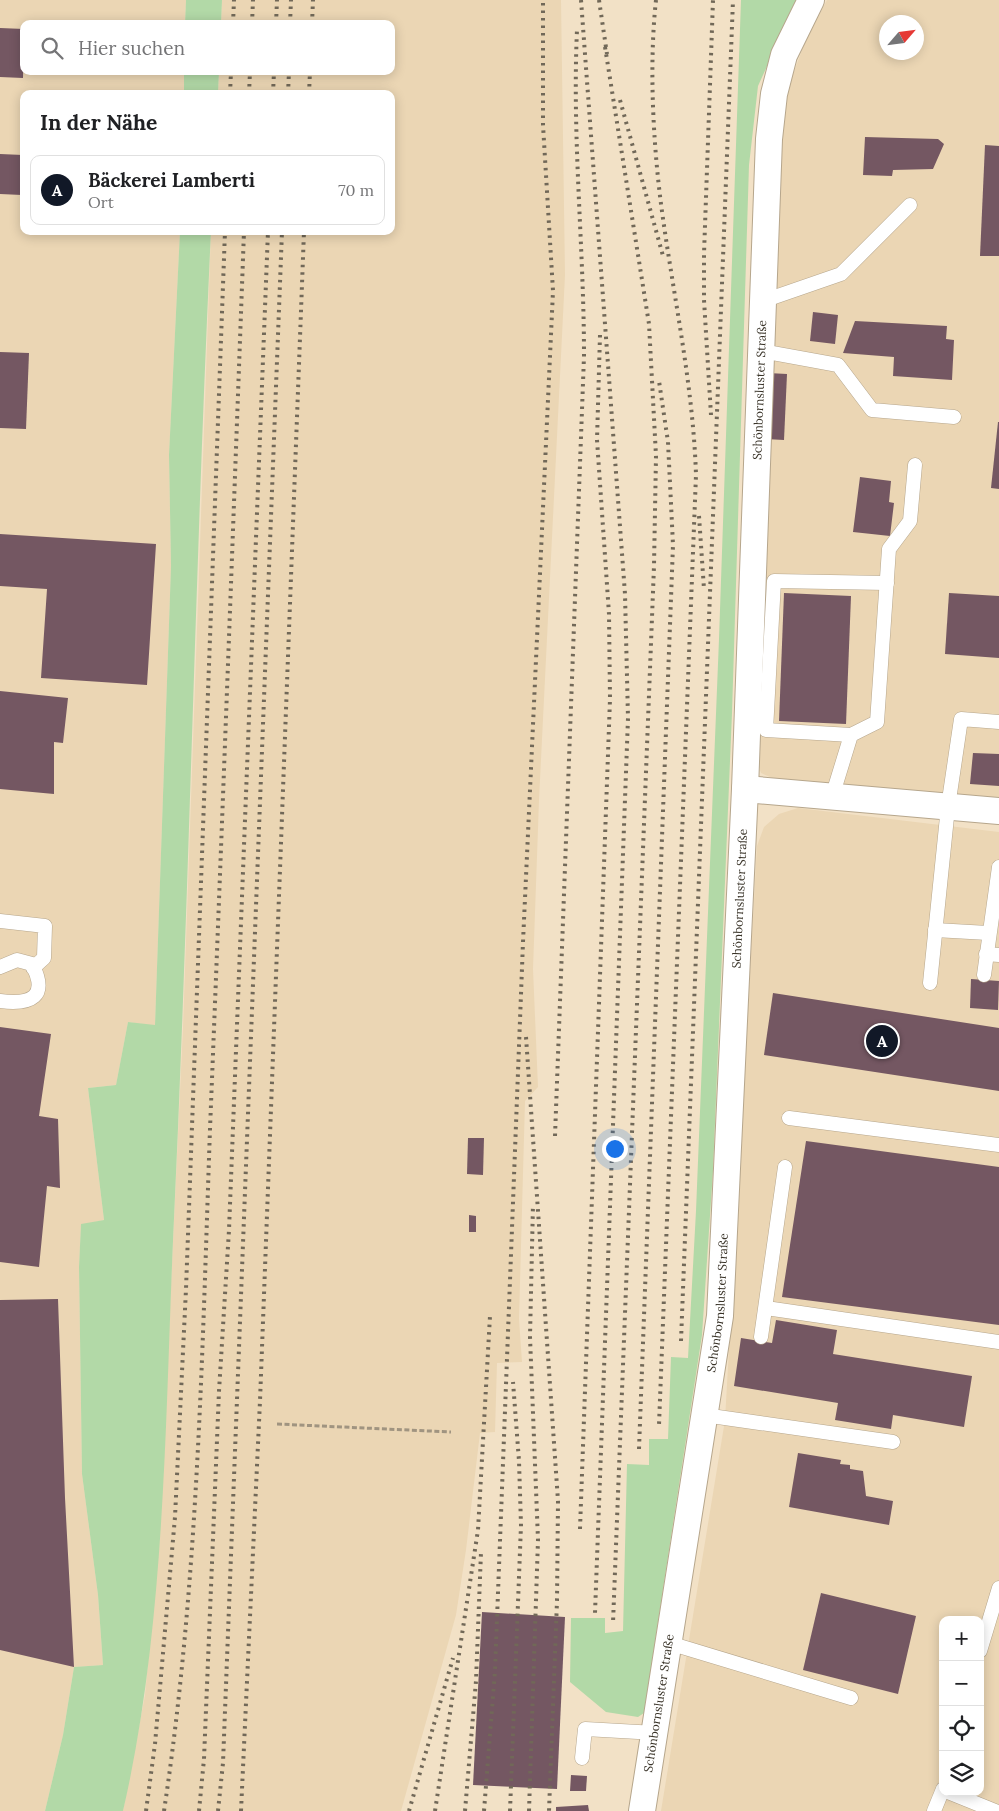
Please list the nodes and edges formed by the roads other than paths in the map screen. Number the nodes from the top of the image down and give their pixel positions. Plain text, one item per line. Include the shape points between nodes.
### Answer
1 (811, 0) edge
2 (910, 205) dead end
3 (764, 301) junction
4 (761, 351) junction
5 (954, 417) dead end
6 (915, 465) dead end
7 (887, 582) junction
8 (999, 722) edge
9 (851, 736) junction
10 (745, 789) junction
11 (832, 797) junction
12 (948, 807) junction
13 (999, 812) edge
14 (999, 867) edge
15 (0, 921) edge
16 (936, 930) junction
17 (988, 933) junction
18 (992, 955) edge
19 (0, 967) edge
20 (34, 968) junction
21 (984, 975) dead end
22 (930, 983) dead end
23 (0, 1001) edge
24 (789, 1118) dead end
25 (999, 1145) edge
26 (785, 1167) dead end
27 (766, 1308) junction
28 (761, 1337) dead end
29 (999, 1342) edge
30 (704, 1415) junction
31 (893, 1442) dead end
32 (999, 1588) edge
33 (984, 1637) edge
34 (669, 1642) junction
35 (850, 1698) dead end
36 (656, 1733) junction
37 (582, 1758) dead end
38 (940, 1796) edge
39 (958, 1796) edge
40 (642, 1811) edge
41 (934, 1811) edge
42 (995, 1811) edge

1 - 3 street, Schönbornsluster Straße via 784,55 774,94 769,139
2 - 3 lane via 841,274
3 - 4 street, Schönbornsluster Straße
4 - 5 lane via 838,365 872,410
4 - 10 street, Schönbornsluster Straße
6 - 7 lane via 910,521 889,549
7 - 9 lane via 877,722
7 - 9 lane via 774,580 766,730
8 - 12 lane via 961,719
9 - 11 lane
10 - 11 street
10 - 30 street, Schönbornsluster Straße via 720,1316
11 - 12 street
12 - 13 street
12 - 16 lane
14 - 17 lane
15 - 20 lane via 45,926 44,958
16 - 17 lane
16 - 22 lane
17 - 18 lane
18 - 21 lane
19 - 20 lane via 17,960 32,964
20 - 23 lane via 39,978 38,991 30,1000 16,1003
24 - 25 lane
26 - 27 lane
27 - 28 lane
27 - 29 lane
30 - 31 lane
30 - 34 street, Schönbornsluster Straße
32 - 33 lane
34 - 35 lane
34 - 36 street, Schönbornsluster Straße
36 - 37 lane via 585,1729
36 - 40 street, Schönbornsluster Straße
38 - 41 lane
39 - 42 lane

